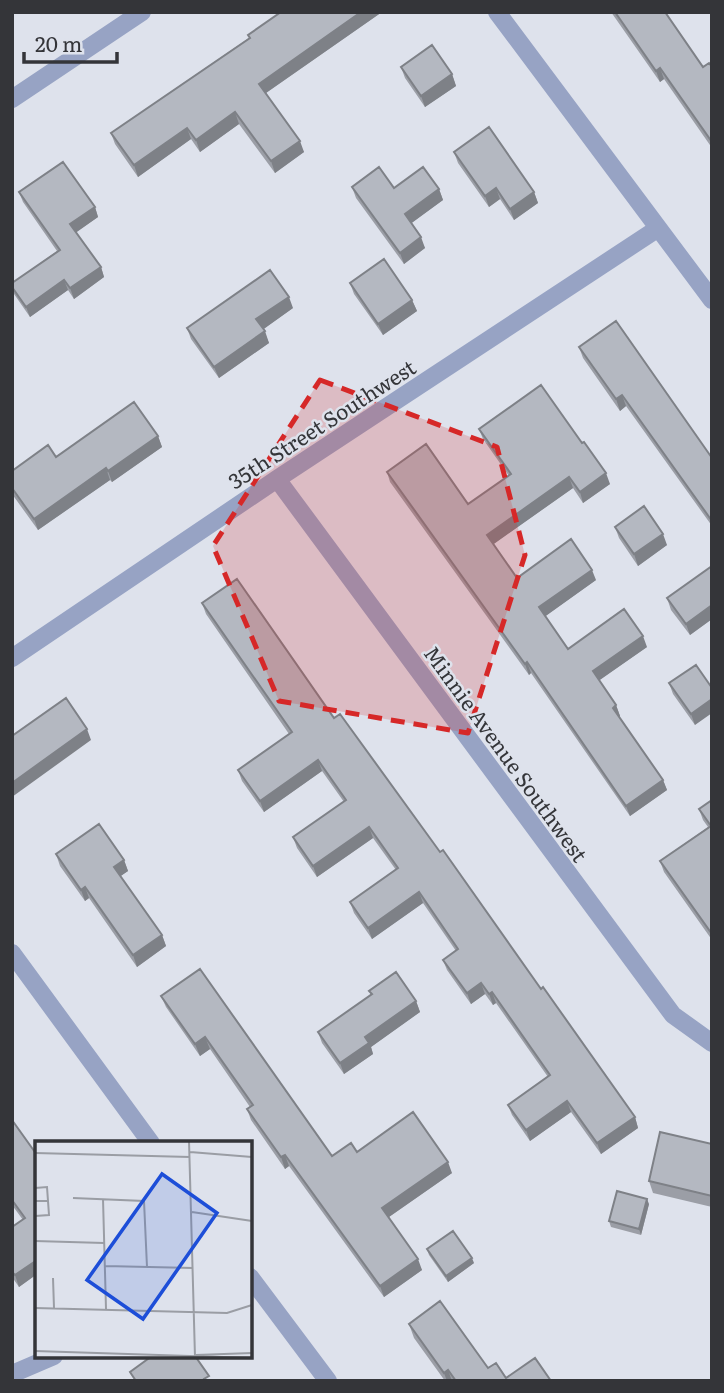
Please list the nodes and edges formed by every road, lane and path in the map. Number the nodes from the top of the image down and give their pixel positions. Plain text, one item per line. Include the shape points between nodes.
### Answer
1 (142, 12) edge
2 (497, 12) edge
3 (12, 99) edge
4 (657, 229) junction
5 (712, 300) edge
6 (277, 479) junction
7 (12, 658) edge
8 (12, 953) edge
9 (711, 1044) edge
10 (150, 1141) edge
11 (252, 1280) edge
12 (49, 1358) edge
13 (12, 1374) edge
14 (328, 1381) edge

1 - 3 street
2 - 4 street
4 - 5 street
4 - 6 street, 35th Street Southwest
6 - 7 street, 35th Street Southwest
6 - 9 street, Minnie Avenue Southwest via 673,1015
8 - 10 street
11 - 14 street
12 - 13 street

